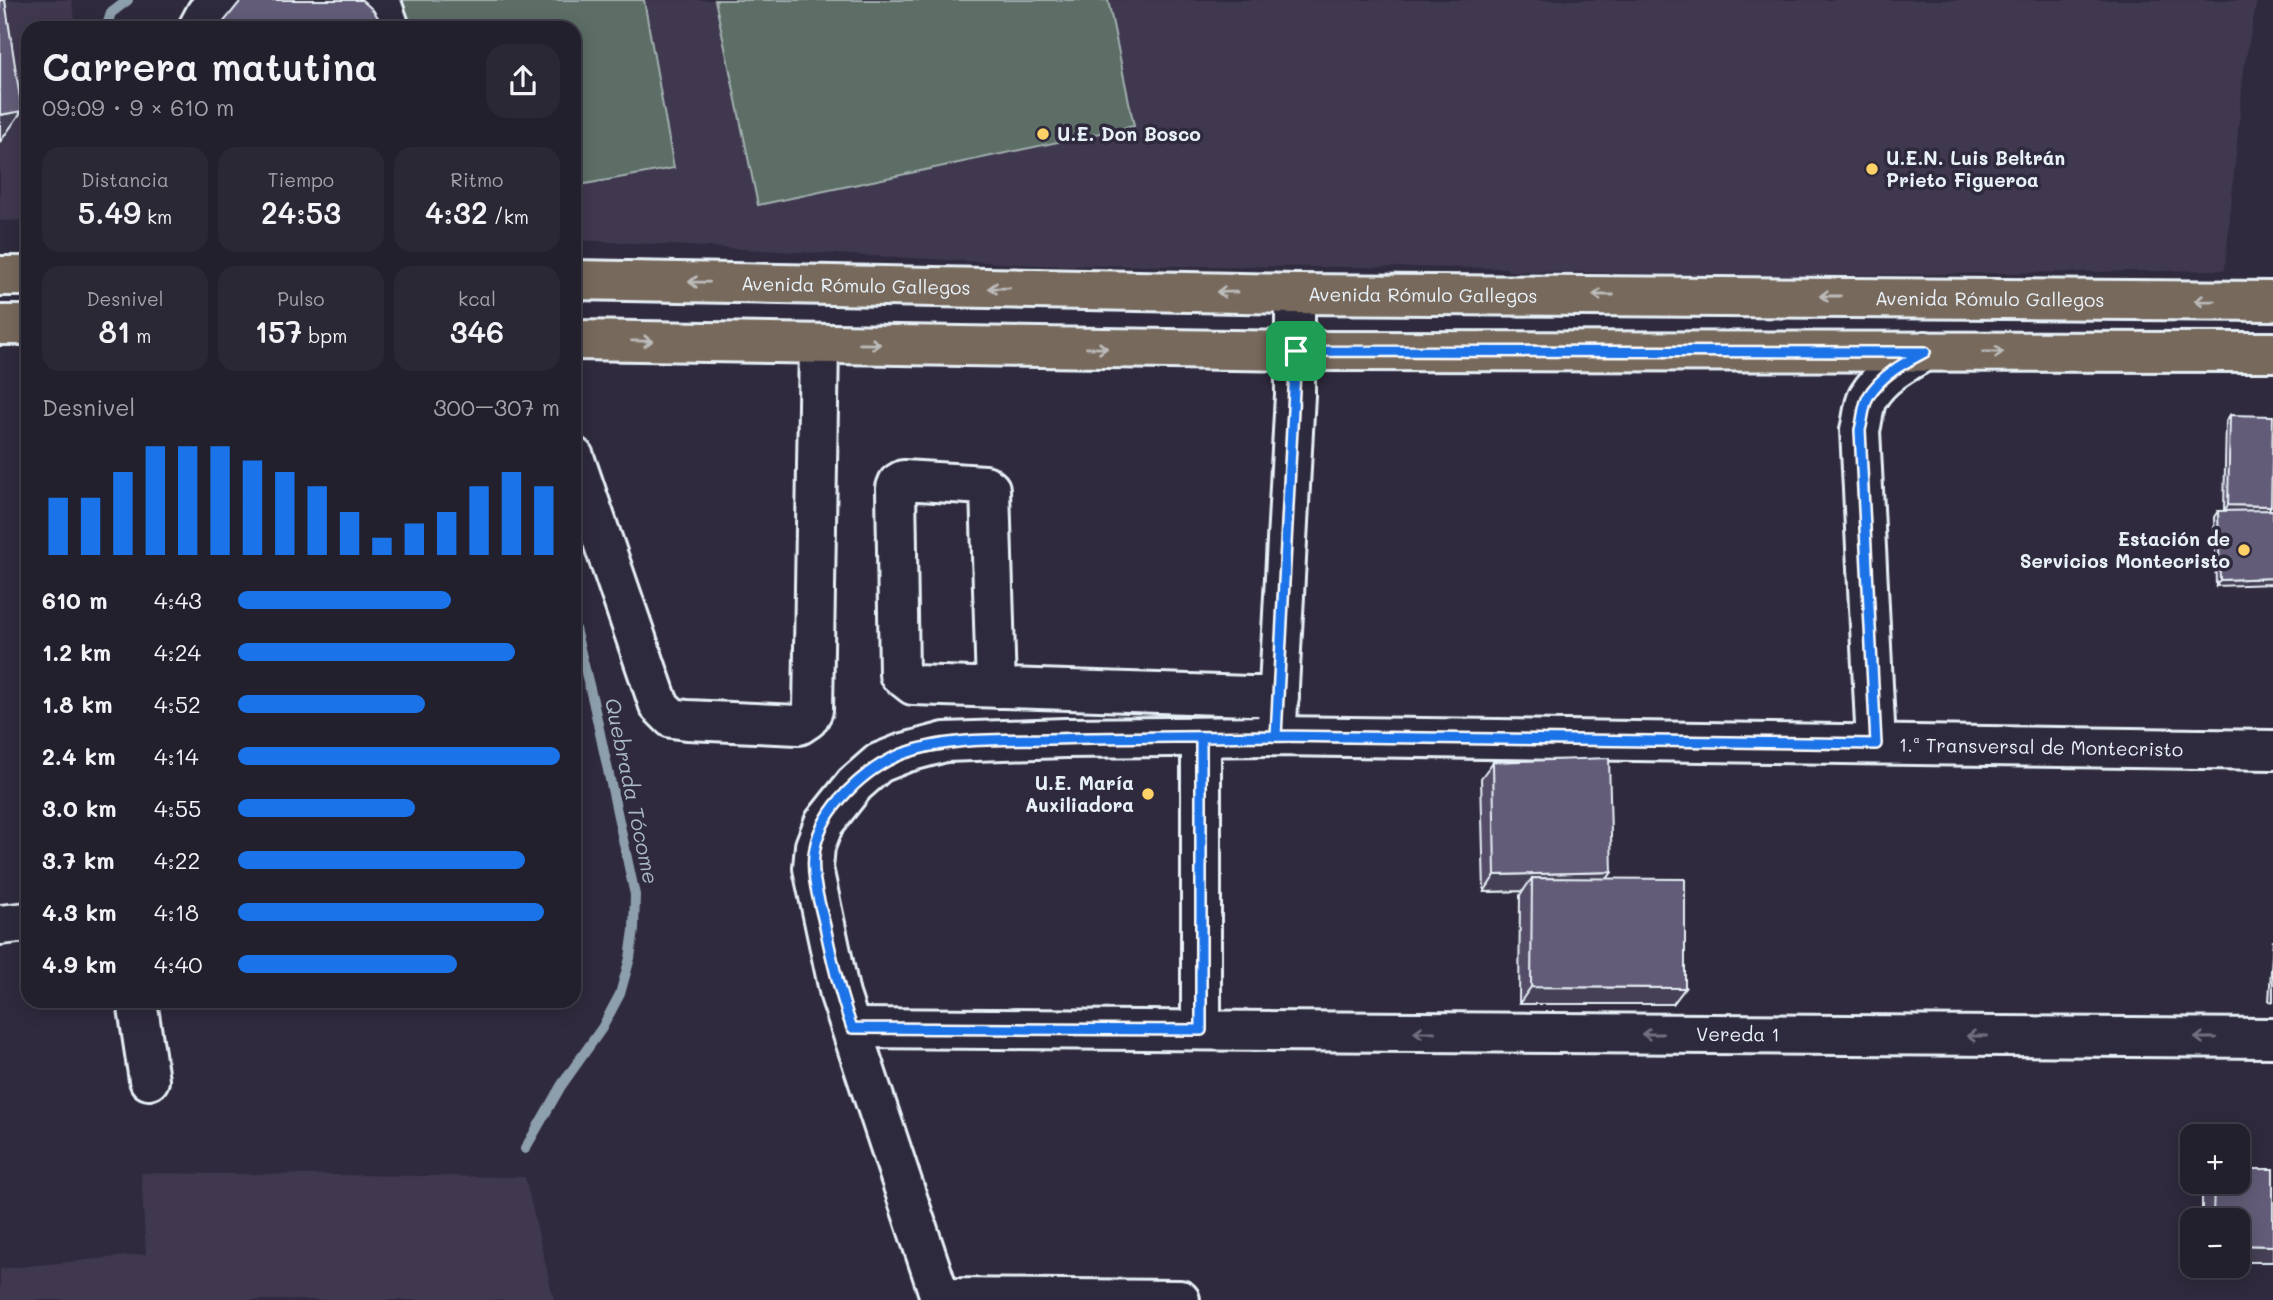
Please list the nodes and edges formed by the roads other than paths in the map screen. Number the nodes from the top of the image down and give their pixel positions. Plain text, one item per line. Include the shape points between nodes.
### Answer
1 (221, 0) edge
2 (380, 0) edge
3 (202, 21) edge
4 (388, 21) edge
5 (0, 276) edge
6 (21, 276) edge
7 (581, 280) edge
8 (1295, 293) junction
9 (2273, 301) edge
10 (0, 325) edge
11 (21, 325) edge
12 (581, 341) edge
13 (819, 344) junction
14 (1296, 351) junction
15 (1925, 352) junction
16 (2273, 352) edge
17 (581, 477) edge
18 (996, 688) junction
19 (1279, 696) junction
20 (1276, 736) junction
21 (1201, 737) junction
22 (1876, 744) junction
23 (2273, 750) edge
24 (21, 923) edge
25 (0, 925) edge
26 (138, 1008) edge
27 (852, 1028) junction
28 (1201, 1030) junction
29 (2273, 1038) edge
30 (149, 1080) dead end
31 (941, 1299) edge
32 (1180, 1300) edge

1 - 3 street
2 - 4 street
5 - 6 main road
8 -> 7 main road, Avenida Rómulo Gallegos
9 -> 8 main road, Avenida Rómulo Gallegos
8 - 14 street
10 - 11 main road
12 -> 13 main road
13 -> 14 main road
13 - 17 street via 813,710 799,725 672,718 660,705
14 - 15 main road
14 - 19 street
15 -> 16 main road
15 - 22 street via 1900,365 1867,398 1860,430
18 - 18 street via 914,685 899,674 896,488 903,480 990,489
18 - 19 street
19 - 20 street
20 - 21 street, 1.ª Transversal de Montecristo
20 - 22 street, 1.ª Transversal de Montecristo
21 - 27 street, 1.ª Transversal de Montecristo via 945,743 879,764 855,784 824,823 813,868 840,995
21 - 28 street
22 - 23 street, 1.ª Transversal de Montecristo
24 - 25 street
26 - 30 street
27 - 28 street, Vereda 1
27 - 31 street, 1.ª Transversal de Montecristo
29 -> 28 street, Vereda 1
31 - 32 street

